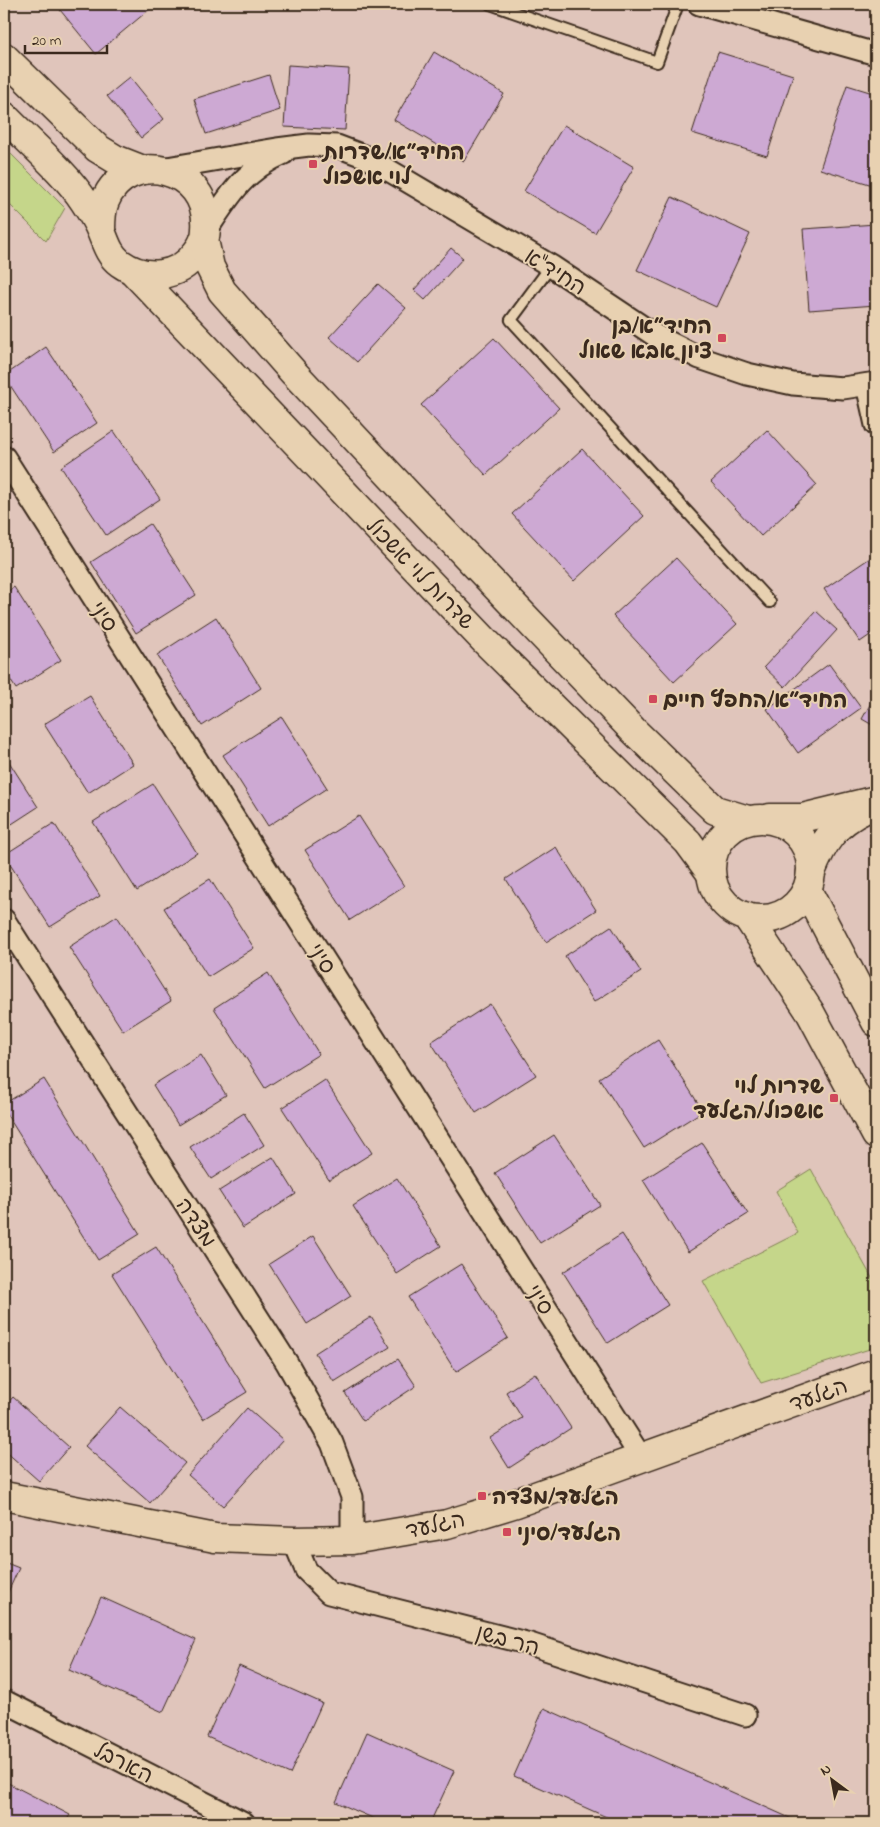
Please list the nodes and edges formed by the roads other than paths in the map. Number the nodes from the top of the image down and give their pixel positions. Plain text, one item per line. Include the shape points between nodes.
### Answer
1 (490, 4) edge
2 (678, 4) edge
3 (699, 4) edge
4 (876, 54) edge
5 (4, 57) edge
6 (4, 116) edge
7 (309, 145) junction
8 (152, 170) junction
9 (101, 230) junction
10 (205, 235) junction
11 (550, 266) junction
12 (134, 272) junction
13 (872, 384) edge
14 (876, 425) edge
15 (4, 457) edge
16 (770, 602) dead end
17 (876, 800) edge
18 (876, 804) edge
19 (757, 819) junction
20 (710, 872) junction
21 (809, 881) junction
22 (748, 918) junction
23 (4, 920) edge
24 (876, 1022) edge
25 (876, 1135) edge
26 (876, 1373) edge
27 (642, 1459) junction
28 (4, 1496) edge
29 (352, 1540) junction
30 (294, 1541) junction
31 (4, 1701) edge
32 (745, 1716) dead end
33 (244, 1823) edge

1 - 2 lane via 657,62
3 - 4 street
5 - 8 main road via 97,148 115,159
6 - 9 main road via 73,186
7 - 8 street, החיד"א
7 - 10 street, החיד"א via 267,161 251,173 233,191
7 - 11 street, החיד"א via 337,146 366,157
8 - 9 main road via 127,176 115,186 101,214
8 - 10 main road via 177,174 191,184 202,198 207,214
9 - 12 main road via 107,248 118,262
10 - 12 main road via 191,261 178,270 149,276
10 - 19 main road, שדרות לוי אשכול via 210,267 222,291 385,470 633,730 715,810
11 - 13 street, החיד"א via 656,336 700,358 747,374 793,384 843,388
11 - 16 lane via 511,320
12 - 20 main road, שדרות לוי אשכול via 486,642 688,842
13 - 14 street
15 - 27 street, סיני
17 - 19 main road via 802,818
18 - 21 main road via 836,829 821,848
19 - 20 main road via 732,827 720,839 712,854
19 - 21 main road via 781,822 794,830 810,857
20 - 22 main road via 722,901
21 - 22 main road via 797,904 783,914 766,919
21 - 24 main road
22 - 25 main road via 810,1012
23 - 29 street, מצדה via 287,1362 332,1443 352,1497
26 - 27 main road, הגלעד
27 - 29 main road, הגלעד via 447,1524
28 - 30 main road, הגלעד via 214,1538
29 - 30 main road, הגלעד
30 - 32 street, הר בשן via 306,1570 329,1593 530,1644
31 - 33 street, הארבל

